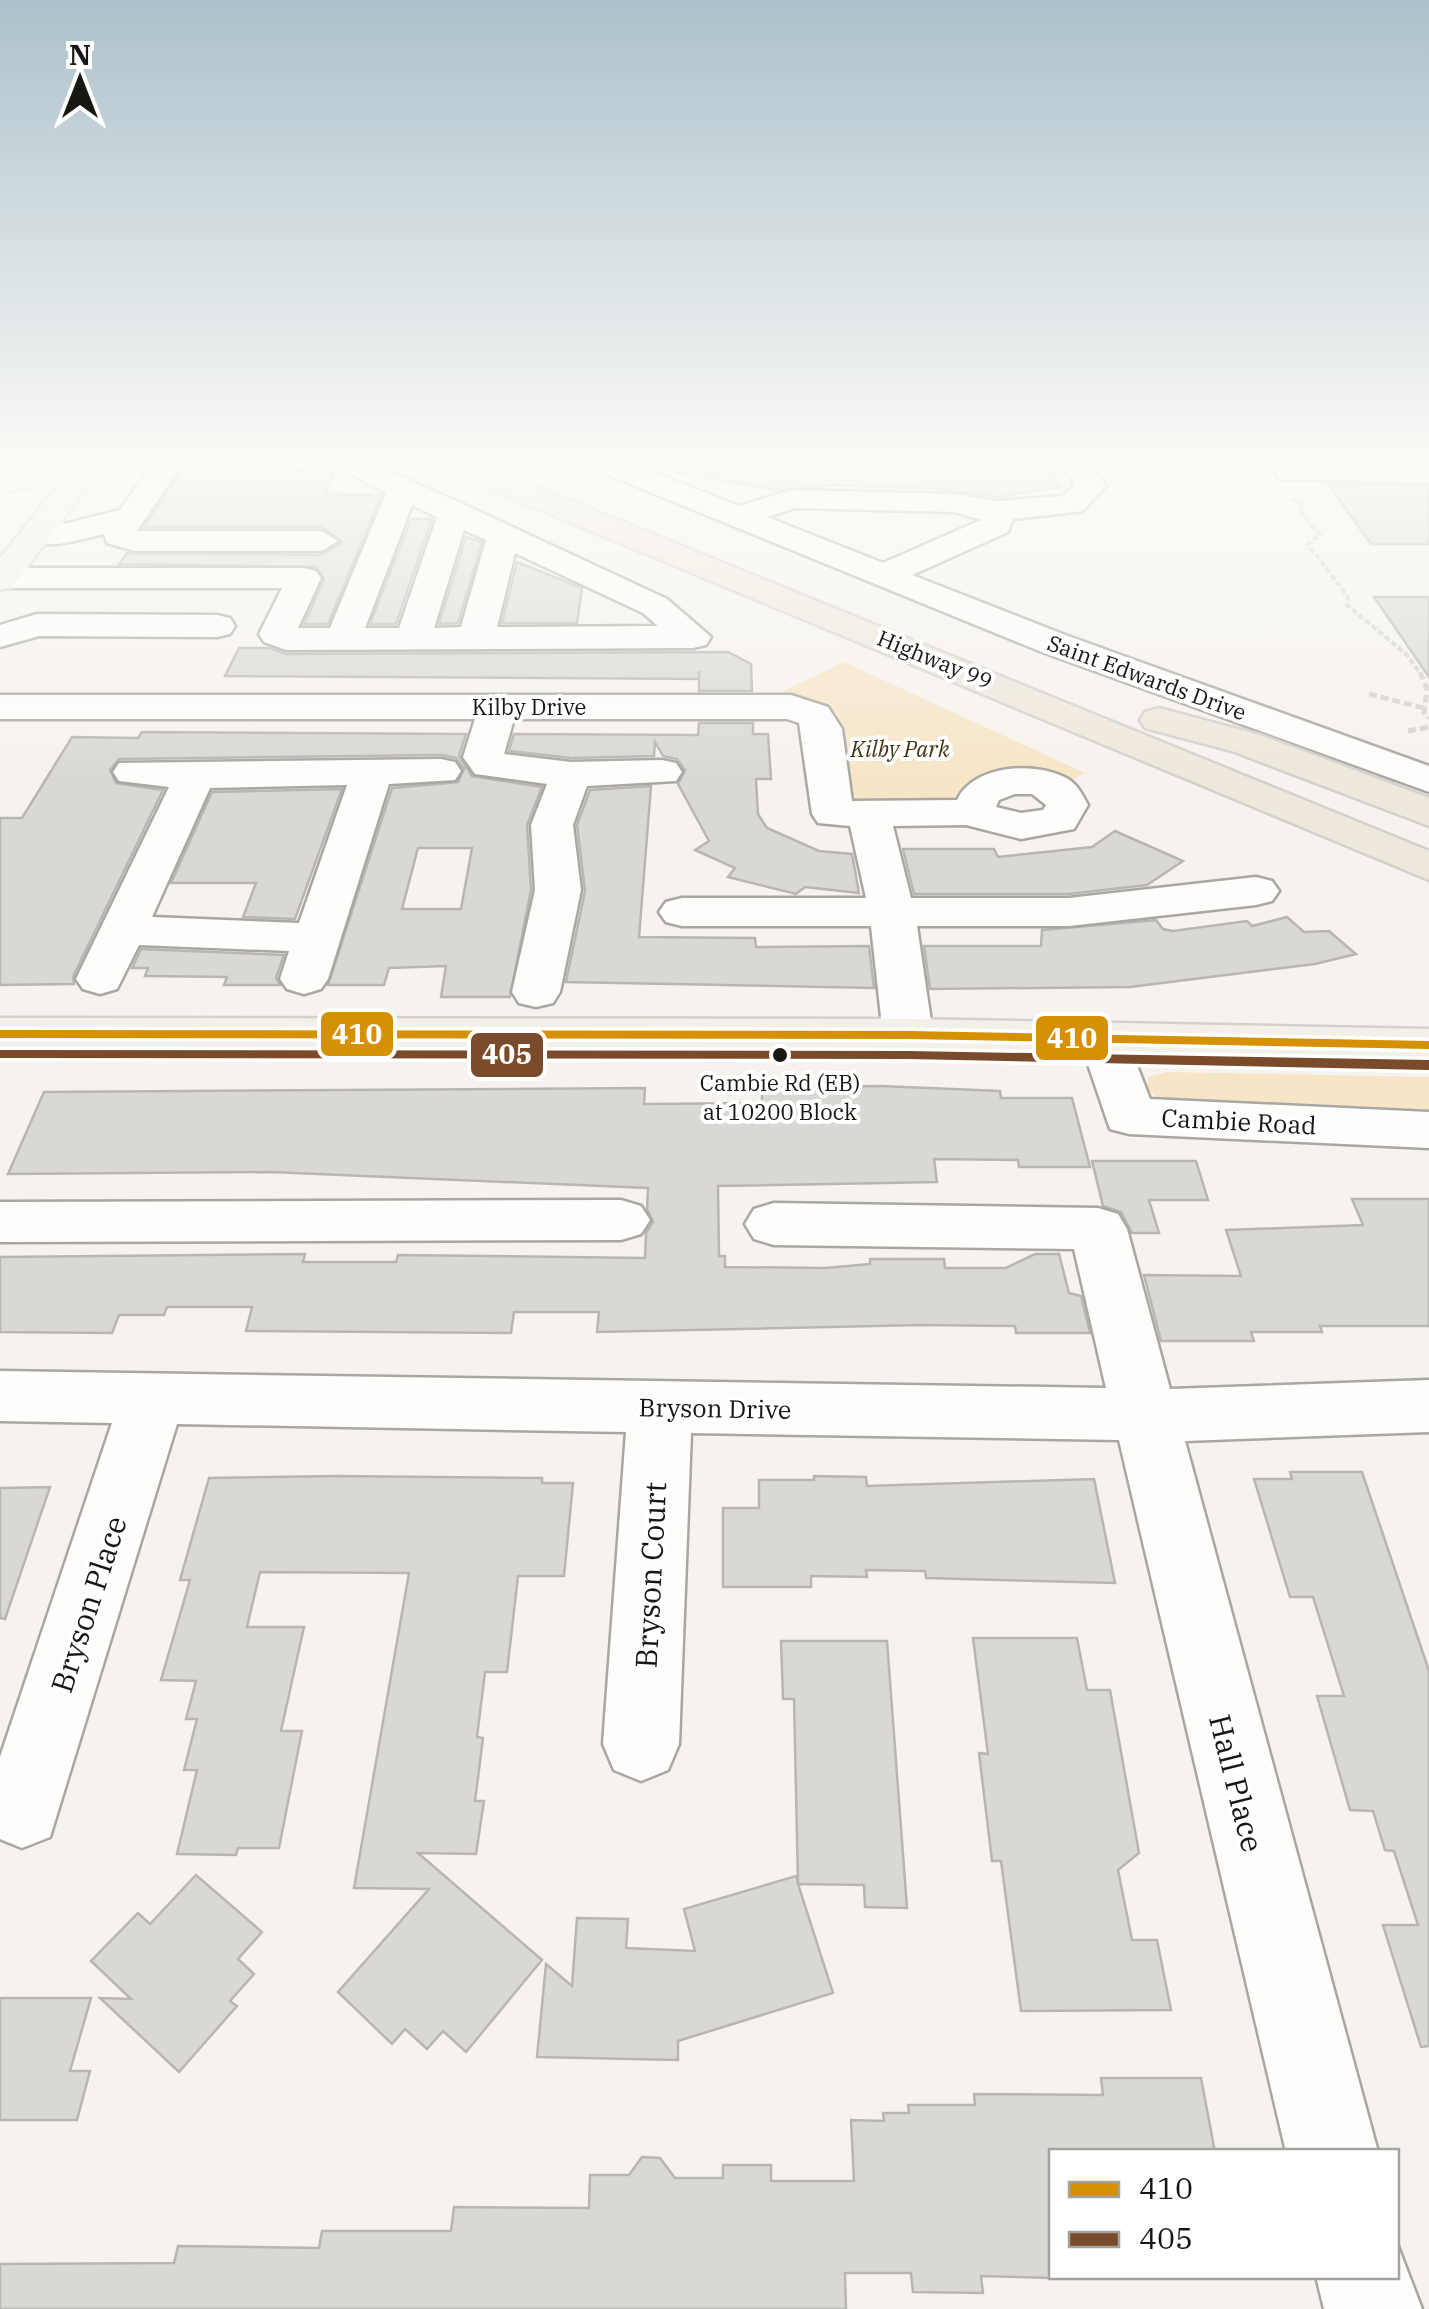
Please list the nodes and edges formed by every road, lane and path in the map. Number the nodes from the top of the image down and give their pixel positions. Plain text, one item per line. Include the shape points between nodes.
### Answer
1 (59, 565) edge
2 (309, 565) edge
3 (372, 565) edge
4 (437, 565) edge
5 (495, 565) edge
6 (566, 565) edge
7 (664, 565) edge
8 (699, 565) edge
9 (777, 565) edge
10 (861, 565) edge
11 (908, 565) edge
12 (1324, 565) edge
13 (883, 576) junction
14 (11, 578) edge
15 (304, 578) junction
16 (216, 626) dead end
17 (0, 636) edge
18 (413, 638) junction
19 (476, 638) junction
20 (343, 639) junction
21 (1369, 694) dead end
22 (311, 706) junction
23 (498, 706) junction
24 (0, 707) edge
25 (1424, 708) junction
26 (1429, 718) edge
27 (1159, 720) junction
28 (1429, 728) edge
29 (1408, 731) dead end
30 (441, 771) dead end
31 (133, 772) dead end
32 (662, 772) dead end
33 (285, 774) junction
34 (571, 774) junction
35 (370, 775) junction
36 (195, 776) junction
37 (1429, 780) edge
38 (973, 812) dead end
39 (1429, 813) edge
40 (872, 814) junction
41 (1429, 829) edge
42 (1429, 867) edge
43 (1256, 891) dead end
44 (1429, 898) edge
45 (682, 912) dead end
46 (892, 912) junction
47 (121, 933) junction
48 (100, 979) dead end
49 (536, 992) dead end
50 (0, 1034) edge
51 (908, 1035) junction
52 (1104, 1038) junction
53 (1429, 1045) edge
54 (1429, 1130) edge
55 (622, 1220) dead end
56 (0, 1222) edge
57 (774, 1224) dead end
58 (0, 1396) edge
59 (153, 1398) junction
60 (1429, 1406) edge
61 (660, 1407) junction
62 (1142, 1414) junction
63 (641, 1744) dead end
64 (22, 1809) dead end
65 (1331, 2149) edge
66 (1365, 2279) edge
67 (1372, 2309) edge

1 - 14 street
2 - 15 street
3 - 20 street
4 - 18 street
5 - 19 street
6 - 19 street via 654,606 693,638
7 - 44 highway
8 - 42 highway, Highway 99
9 - 27 highway, Highway 99
10 - 13 street, Saint Edwards Drive
11 - 13 street
12 - 25 path via 1348,605 1371,628 1393,637 1419,674 1428,689
13 - 37 street, Saint Edwards Drive
14 - 15 street
15 - 20 street via 278,634
16 - 17 street via 37,625
18 - 19 street
18 - 20 street
21 - 25 path
22 - 23 street, Kilby Drive
22 - 24 street, Kilby Drive
22 - 33 street
23 - 34 street via 483,757 489,765
23 - 40 street, Kilby Drive via 803,710 822,730 833,814
25 - 26 path
27 - 39 highway via 1246,743
27 - 41 highway, Highway 99
28 - 29 path
30 - 35 street
31 - 36 street
32 - 34 street
33 - 35 street
33 - 36 street
34 - 49 street via 552,825 558,890
35 - 47 street via 311,958 240,937
36 - 47 street
38 - 40 street, Kilby Drive
40 - 46 street
43 - 46 street via 1068,912
45 - 46 street
46 - 51 street
47 - 48 street
50 - 51 main road
51 - 52 main road
52 - 53 main road
52 - 54 street, Cambie Road via 1130,1116
55 - 56 street
57 - 62 street, Hall Place via 1098,1229
58 - 59 street, Bryson Drive
59 - 61 street, Bryson Drive
59 - 64 street, Bryson Place
60 - 62 street, Bryson Drive
61 - 62 street, Bryson Drive
61 - 63 street, Bryson Court
62 - 65 street, Hall Place
66 - 67 street

